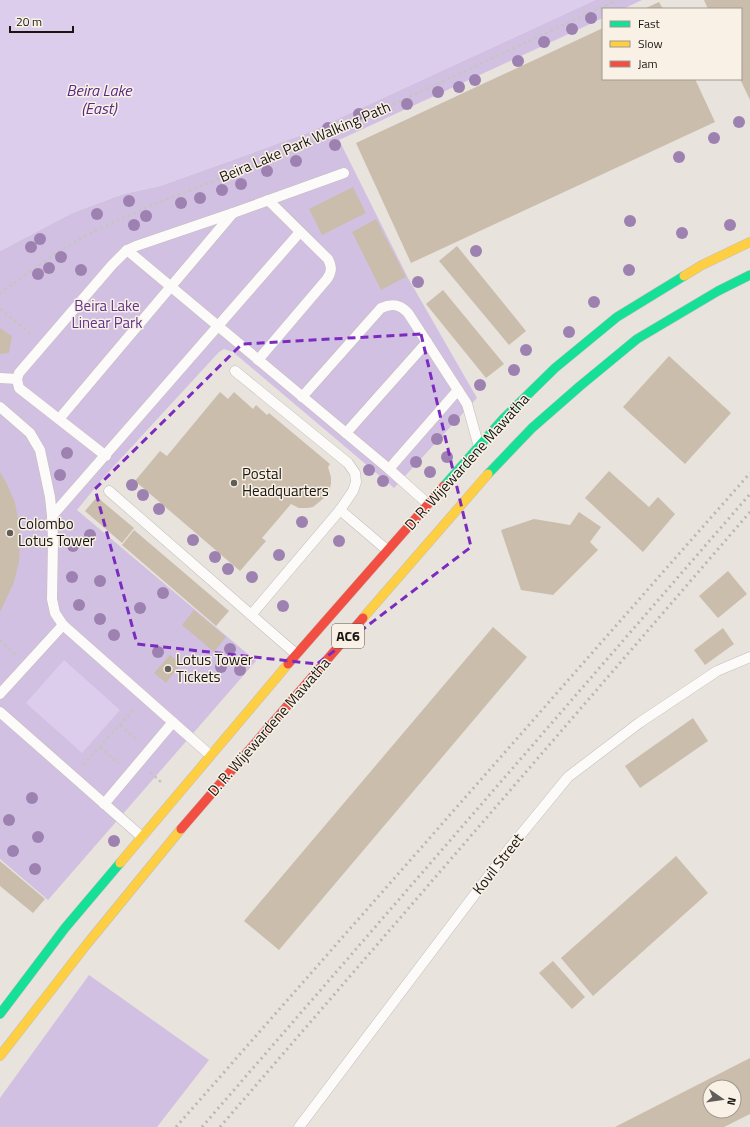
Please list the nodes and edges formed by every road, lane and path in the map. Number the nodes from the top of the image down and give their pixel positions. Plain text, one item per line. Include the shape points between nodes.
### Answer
1 (617, 0) edge
2 (344, 173) dead end
3 (268, 200) junction
4 (234, 213) junction
5 (300, 232) junction
6 (750, 242) edge
7 (127, 250) junction
8 (750, 275) edge
9 (171, 287) junction
10 (0, 294) edge
11 (0, 309) edge
12 (217, 326) junction
13 (31, 334) dead end
14 (427, 342) junction
15 (258, 360) junction
16 (235, 371) dead end
17 (0, 378) edge
18 (17, 380) junction
19 (458, 390) junction
20 (302, 397) junction
21 (0, 407) edge
22 (59, 419) junction
23 (346, 434) junction
24 (479, 447) junction
25 (106, 456) junction
26 (389, 469) junction
27 (109, 491) dead end
28 (428, 504) junction
29 (340, 510) junction
30 (52, 516) junction
31 (387, 550) junction
32 (251, 615) junction
33 (63, 625) junction
34 (0, 640) edge
35 (10, 649) dead end
36 (296, 654) junction
37 (750, 657) edge
38 (0, 694) edge
39 (145, 697) junction
40 (0, 712) edge
41 (173, 722) junction
42 (120, 725) junction
43 (100, 747) junction
44 (149, 751) junction
45 (210, 755) junction
46 (139, 763) junction
47 (130, 773) junction
48 (73, 777) junction
49 (176, 796) junction
50 (104, 804) junction
51 (142, 837) junction
52 (0, 1014) edge
53 (0, 1056) edge
54 (299, 1127) edge

1 - 10 path, Beira Lake Park Walking Path via 315,141 108,225 55,254
2 - 3 lane
3 - 4 lane
3 - 5 lane
4 - 7 lane
4 - 9 lane
5 - 12 lane
5 - 15 lane via 328,259 331,270 327,279
6 - 24 main road, D. R. Wijewardene Mawatha / AC6 via 702,265 617,317 555,368 503,419
7 - 9 lane
7 - 18 lane via 19,373
8 - 53 main road, D. R. Wijewardene Mawatha / AC6 via 637,339 580,386 500,461 84,942
9 - 12 lane
9 - 22 lane
11 - 13 path
12 - 15 lane
12 - 25 lane
14 - 19 lane
14 - 20 lane via 403,308 388,304 381,308
14 - 23 lane
15 - 20 lane
16 - 29 lane via 352,467 356,482
17 - 18 lane
18 - 22 lane via 19,388
19 - 24 lane via 467,404
19 - 26 lane
20 - 23 lane
21 - 30 lane via 30,432 38,446
22 - 25 lane
23 - 26 lane
24 - 28 main road, D. R. Wijewardene Mawatha / AC6
25 - 30 lane
26 - 28 lane
27 - 32 lane
28 - 31 main road, D. R. Wijewardene Mawatha / AC6
29 - 31 lane
29 - 32 lane
30 - 33 lane via 52,599 55,613
31 - 36 main road, D. R. Wijewardene Mawatha / AC6
32 - 36 lane
33 - 38 lane
33 - 39 lane
34 - 35 path
36 - 45 main road, D. R. Wijewardene Mawatha / AC6
37 - 54 lane, Kovil Street via 717,671 639,723 568,776 509,849
39 - 41 lane
39 - 42 path
40 - 48 lane
41 - 44 lane
41 - 45 lane
42 - 43 path
42 - 44 path
43 - 47 path
43 - 48 path
44 - 46 lane
45 - 49 main road, D. R. Wijewardene Mawatha / AC6
46 - 47 lane
46 - 49 path
47 - 50 lane
48 - 50 lane
49 - 51 main road, D. R. Wijewardene Mawatha / AC6
50 - 51 lane
51 - 52 main road, D. R. Wijewardene Mawatha / AC6

